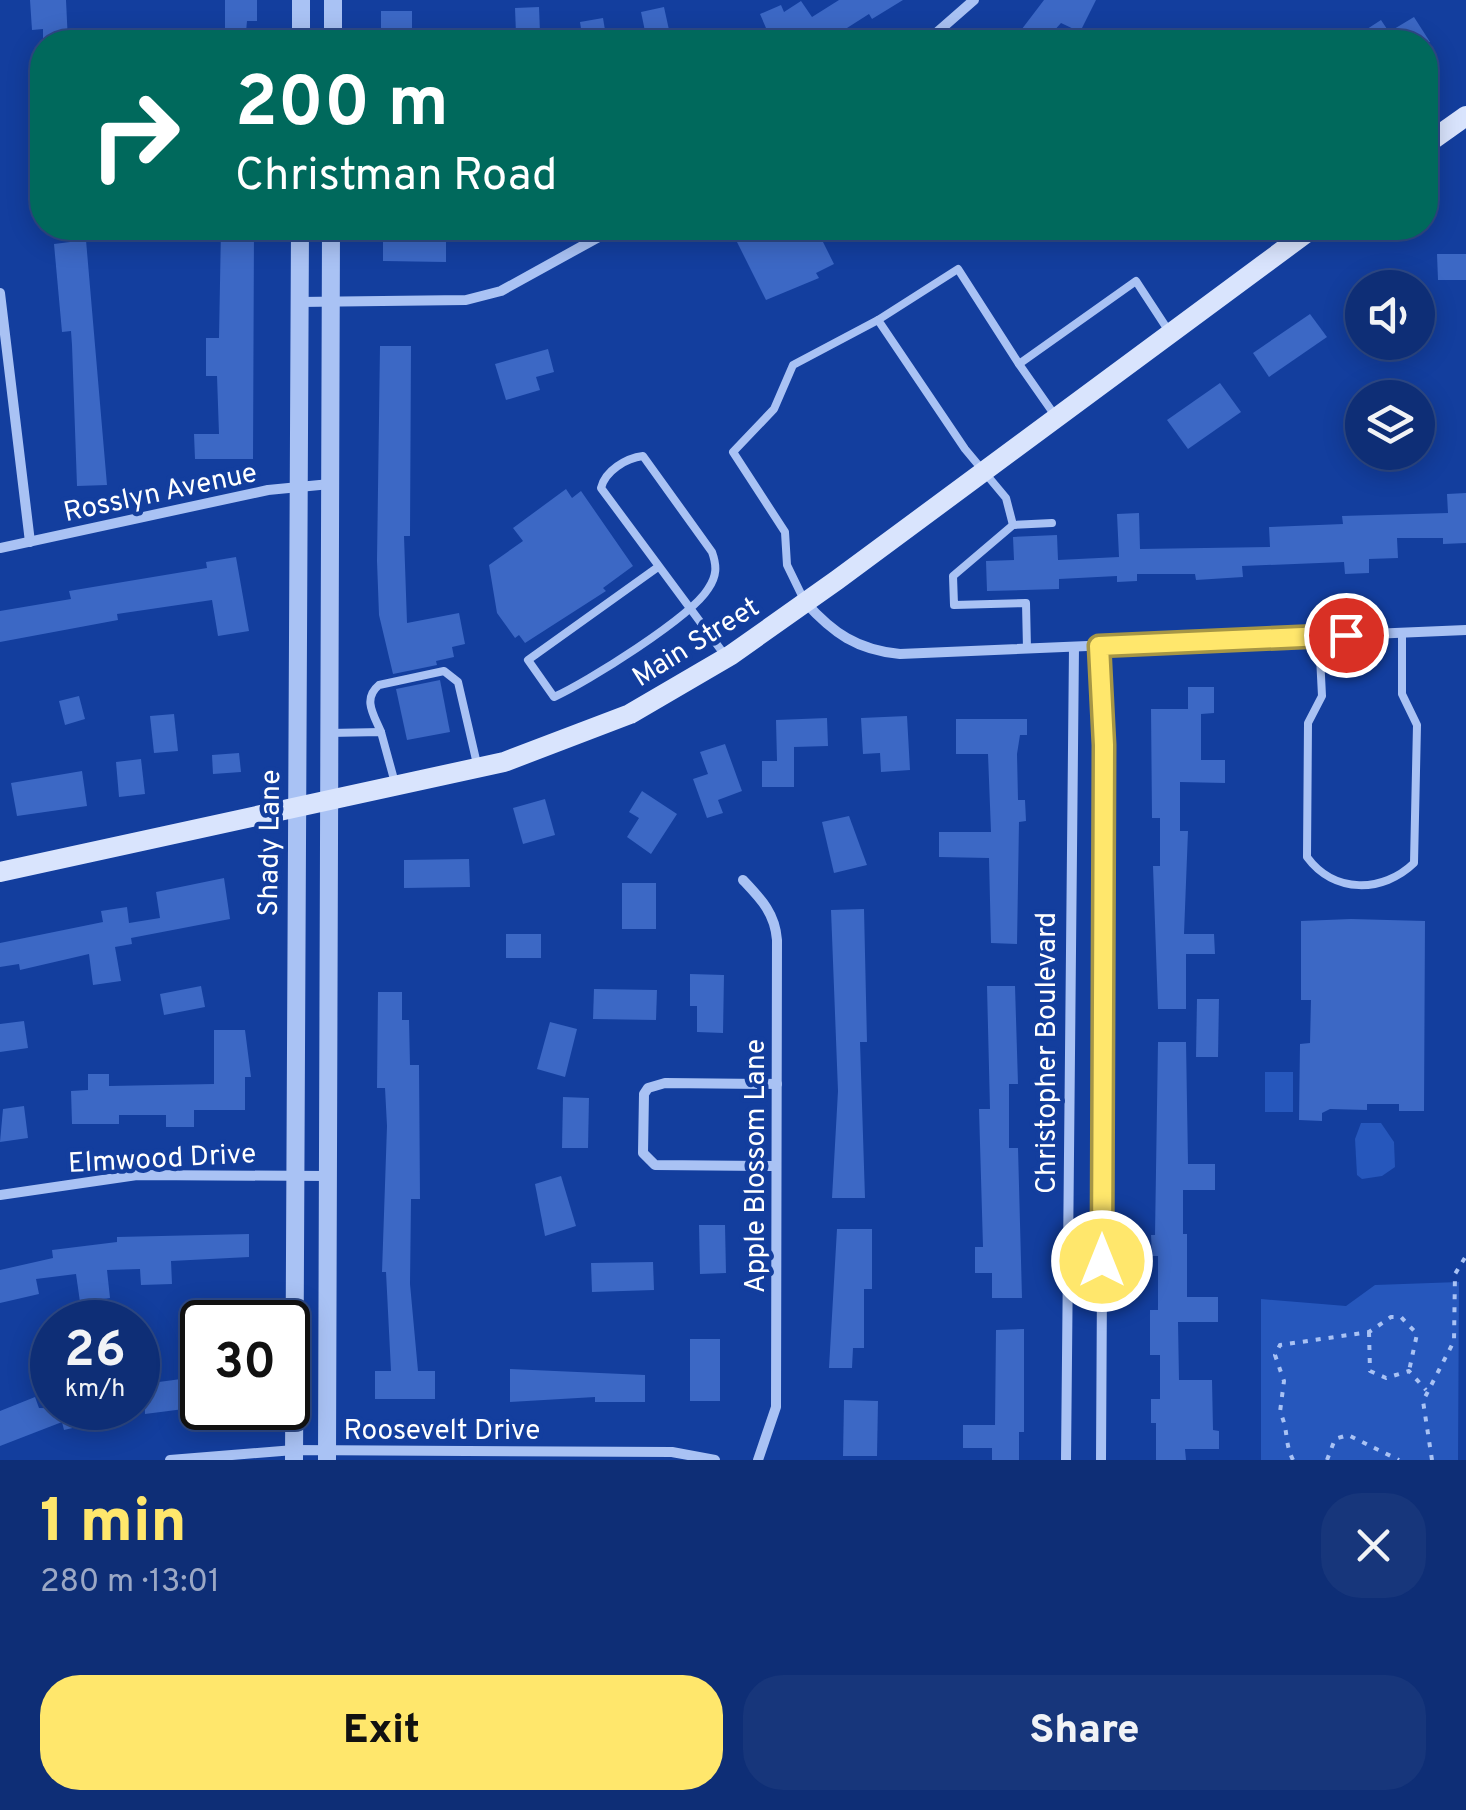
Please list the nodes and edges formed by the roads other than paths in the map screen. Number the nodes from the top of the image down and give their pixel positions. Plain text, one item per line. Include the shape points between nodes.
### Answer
1 (301, 0) edge
2 (333, 0) edge
3 (974, 0) edge
4 (301, 30) edge
5 (332, 30) edge
6 (940, 30) edge
7 (1466, 116) edge
8 (1438, 136) edge
9 (300, 240) edge
10 (331, 240) edge
11 (593, 240) edge
12 (1298, 240) edge
13 (0, 293) edge
14 (299, 302) junction
15 (331, 302) junction
16 (878, 320) junction
17 (1170, 333) junction
18 (1019, 364) junction
19 (1056, 417) junction
20 (983, 470) junction
21 (330, 484) junction
22 (298, 485) junction
23 (1052, 522) dead end
24 (1013, 525) junction
25 (30, 542) junction
26 (0, 548) edge
27 (658, 567) junction
28 (805, 602) junction
29 (690, 606) junction
30 (1466, 630) edge
31 (1402, 633) junction
32 (1319, 636) junction
33 (1099, 646) junction
34 (1074, 647) junction
35 (1027, 649) junction
36 (726, 658) junction
37 (296, 700) junction
38 (329, 700) junction
39 (380, 732) junction
40 (329, 733) junction
41 (478, 769) junction
42 (396, 788) junction
43 (328, 802) junction
44 (294, 809) junction
45 (0, 872) edge
46 (743, 880) dead end
47 (776, 1084) junction
48 (776, 1166) junction
49 (294, 1175) junction
50 (327, 1176) junction
51 (0, 1195) edge
52 (294, 1455) edge
53 (326, 1455) edge
54 (458, 1456) edge
55 (603, 1456) edge
56 (170, 1460) edge
57 (715, 1460) edge
58 (758, 1460) edge
59 (1066, 1460) edge
60 (1101, 1460) edge

1 - 4 street
2 - 5 street
3 - 6 street
7 - 8 main road
9 - 14 street, Shady Lane
10 - 15 street
11 - 15 street via 500,291 466,300
12 - 17 main road, Main Street
13 - 25 street
14 - 15 street
14 - 22 street, Shady Lane
15 - 21 street
16 - 18 lane via 958,268
16 - 20 lane
16 - 28 lane via 792,364 774,409 733,452 785,532 786,564
17 - 18 lane via 1136,281
17 - 19 main road, Main Street
18 - 19 lane
19 - 20 main road, Main Street
20 - 24 lane via 1006,498
20 - 28 main road, Main Street
21 - 22 street, Rosslyn Avenue
21 - 38 street
22 - 25 street, Rosslyn Avenue
22 - 37 street, Shady Lane
23 - 24 lane
24 - 35 lane via 953,576 954,605 1026,603
25 - 26 street, Rosslyn Avenue
27 - 29 lane
27 - 29 lane via 600,488 631,457 642,456 712,552 717,568 708,591
27 - 29 lane via 528,660 554,698
28 - 35 street via 840,636 884,653
28 - 36 main road, Main Street
29 - 36 lane
30 - 31 street
31 - 32 street
31 - 32 lane via 1402,694 1417,725 1414,863 1395,878 1361,886 1326,875 1307,857 1308,722 1322,696
32 - 33 street
33 - 34 street
33 - 60 street, Christopher Boulevard
34 - 35 street
34 - 59 street, Christopher Boulevard
36 - 41 main road, Main Street via 630,714
37 - 38 street
37 - 44 street, Shady Lane
38 - 40 street
39 - 40 lane
39 - 41 lane via 372,691 444,671 458,682
39 - 42 lane
40 - 43 street
41 - 42 main road, Main Street
42 - 43 main road, Main Street
43 - 44 main road, Main Street
43 - 50 street
44 - 45 main road, Main Street
44 - 49 street, Shady Lane
46 - 47 street, Apple Blossom Lane via 776,924
47 - 48 street, Apple Blossom Lane
47 - 48 street via 665,1083 648,1088 643,1109 643,1153 655,1165
48 - 58 street, Apple Blossom Lane via 776,1407
49 - 50 street, Elmwood Drive
49 - 51 street, Elmwood Drive via 137,1175
49 - 52 street, Shady Lane
50 - 53 street
52 - 53 street, Roosevelt Drive
52 - 56 street, Roosevelt Drive
53 - 54 street, Roosevelt Drive
54 - 55 street, Roosevelt Drive
55 - 57 street, Roosevelt Drive via 672,1452

